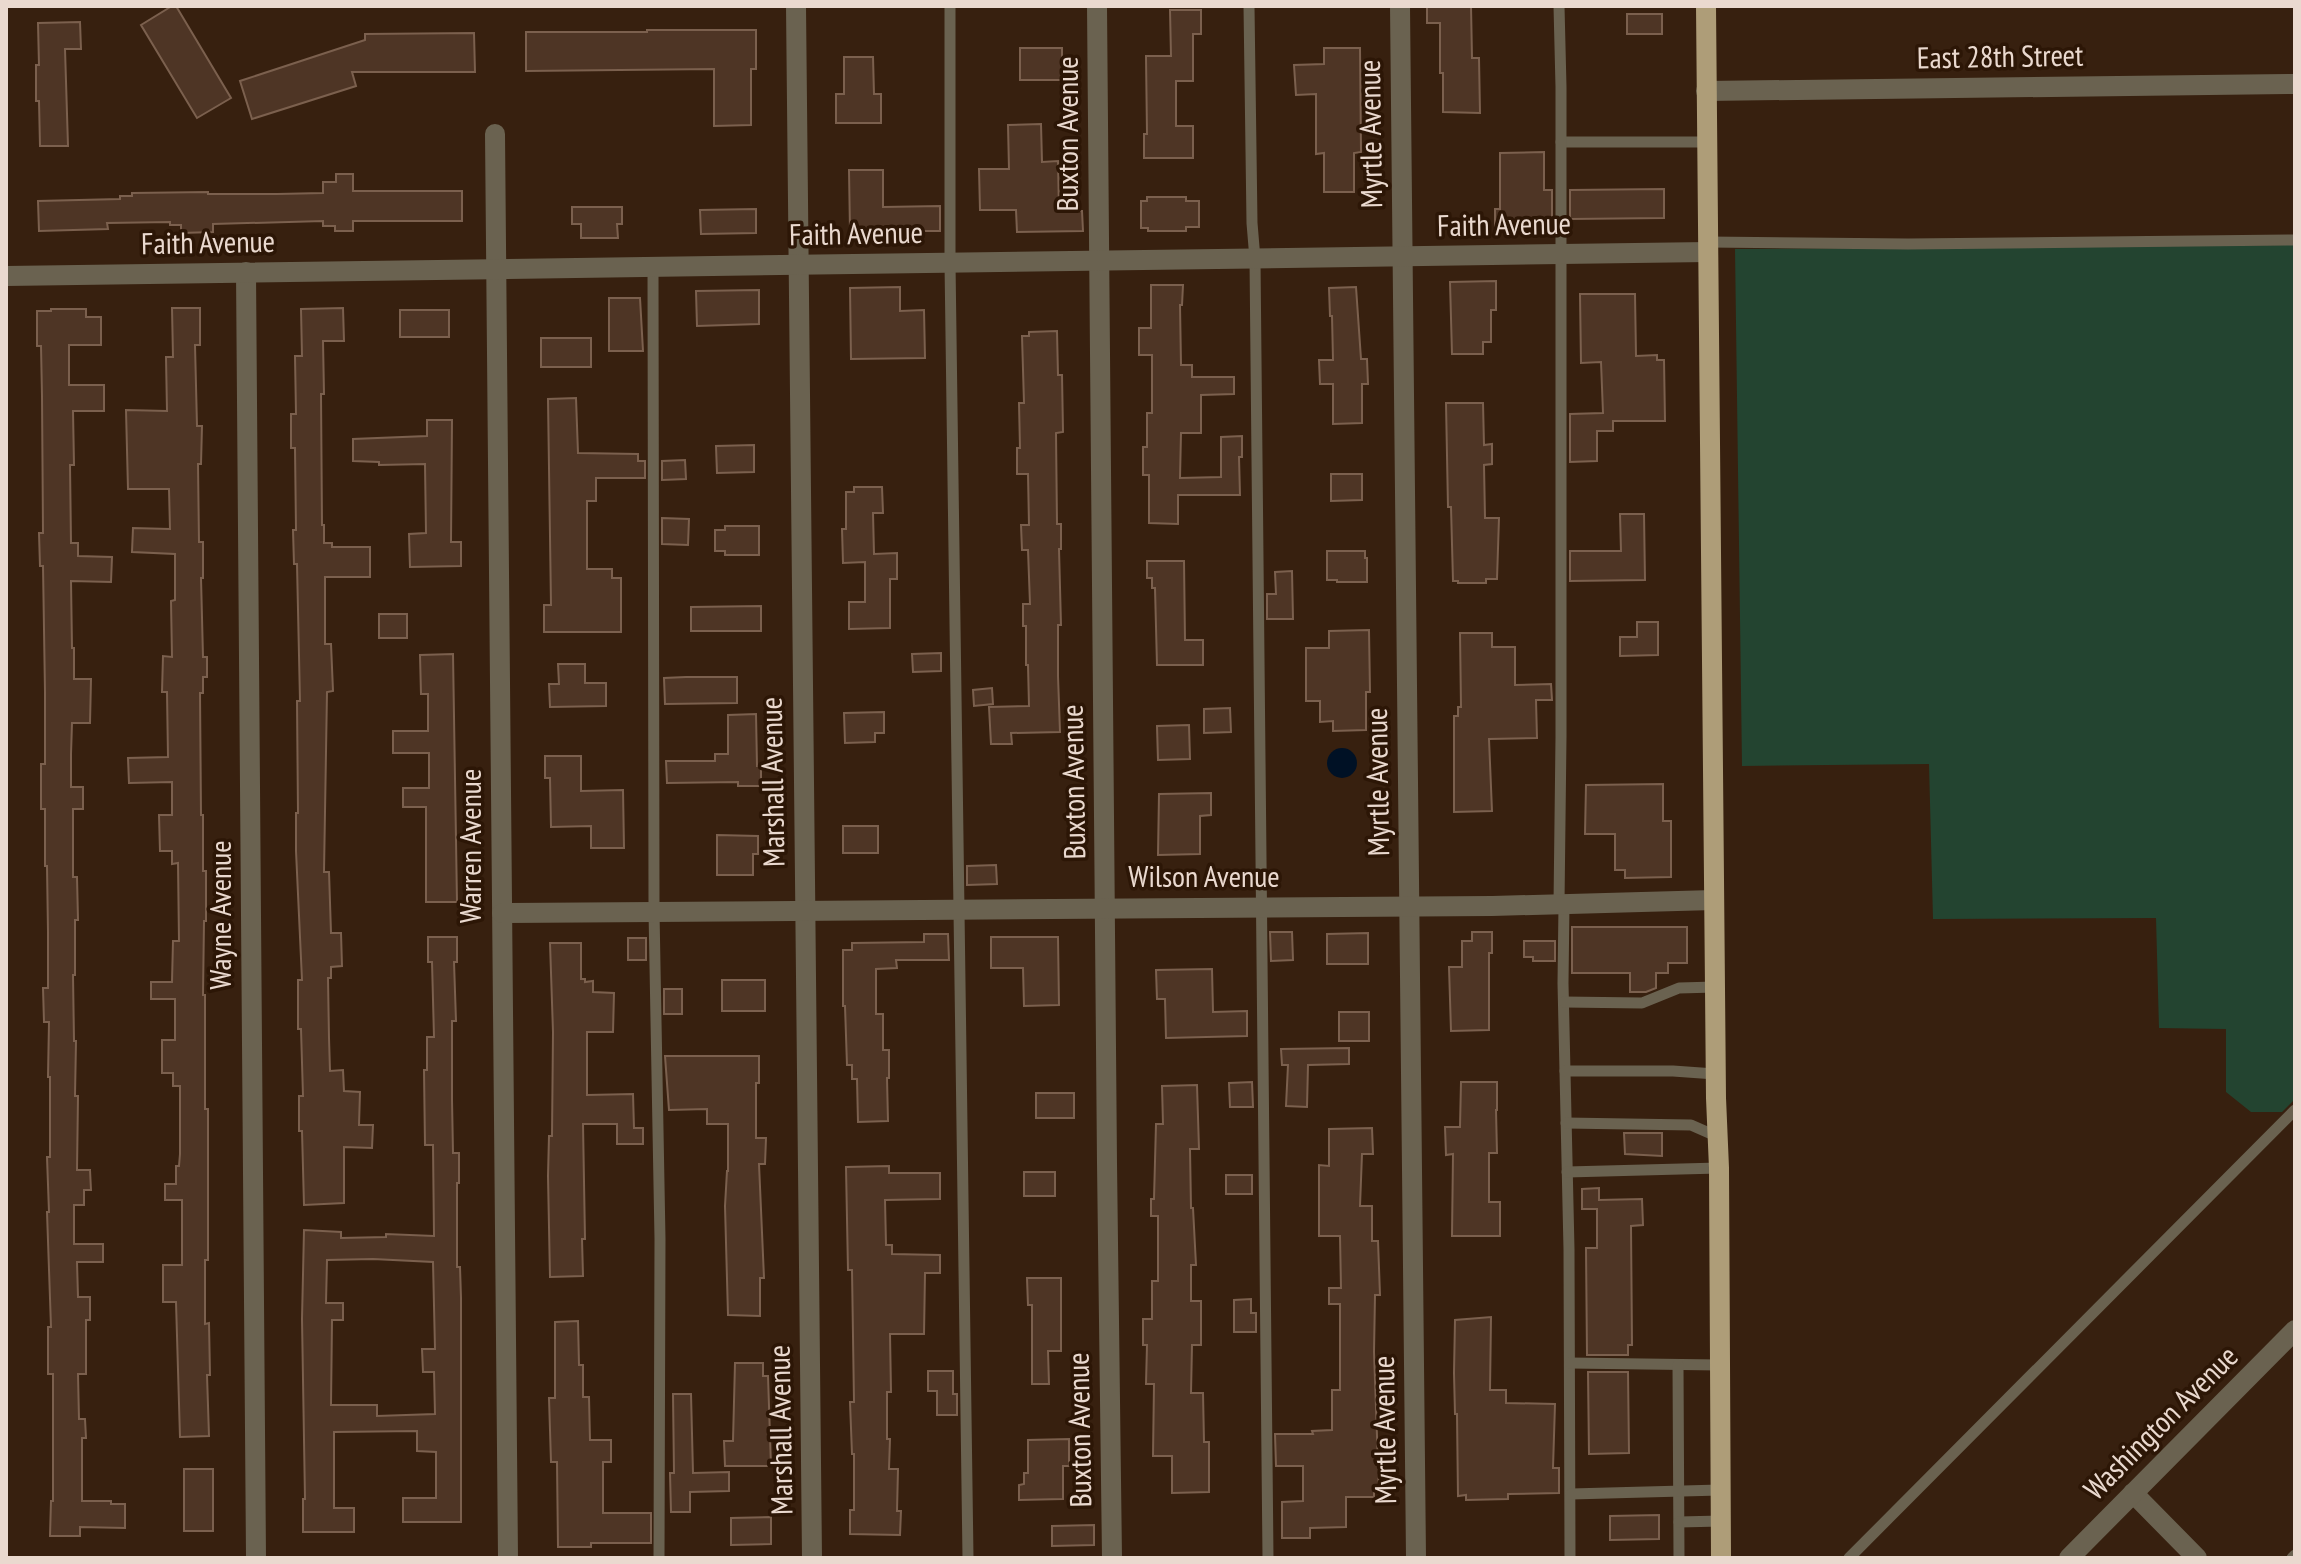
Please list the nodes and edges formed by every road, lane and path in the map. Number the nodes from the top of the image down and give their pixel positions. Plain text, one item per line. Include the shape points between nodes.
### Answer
1 (796, 6) edge
2 (950, 6) edge
3 (1097, 6) edge
4 (1249, 6) edge
5 (1400, 6) edge
6 (1559, 6) edge
7 (1706, 6) edge
8 (2295, 84) edge
9 (1706, 91) junction
10 (495, 134) dead end
11 (1561, 142) junction
12 (1707, 142) junction
13 (2295, 240) edge
14 (1708, 247) junction
15 (1561, 254) junction
16 (1402, 257) junction
17 (1255, 259) junction
18 (1099, 261) junction
19 (950, 263) junction
20 (798, 265) junction
21 (653, 267) junction
22 (497, 269) junction
23 (246, 272) junction
24 (6, 276) edge
25 (1714, 900) junction
26 (1562, 904) junction
27 (1409, 906) junction
28 (1105, 907) junction
29 (1262, 907) junction
30 (960, 908) junction
31 (805, 910) junction
32 (654, 911) junction
33 (502, 913) junction
34 (1715, 987) junction
35 (1564, 1002) junction
36 (1565, 1071) junction
37 (1715, 1074) junction
38 (2295, 1110) edge
39 (1566, 1123) junction
40 (1716, 1136) junction
41 (1719, 1168) junction
42 (1567, 1172) junction
43 (2295, 1330) edge
44 (1570, 1363) junction
45 (1678, 1365) junction
46 (1719, 1365) junction
47 (1720, 1490) junction
48 (1679, 1491) junction
49 (2133, 1493) junction
50 (1571, 1494) junction
51 (1721, 1521) junction
52 (1679, 1522) junction
53 (256, 1558) edge
54 (508, 1558) edge
55 (659, 1558) edge
56 (812, 1558) edge
57 (968, 1558) edge
58 (1112, 1558) edge
59 (1268, 1558) edge
60 (1416, 1558) edge
61 (1570, 1558) edge
62 (1679, 1558) edge
63 (1721, 1558) edge
64 (1849, 1558) edge
65 (2069, 1558) edge
66 (2197, 1558) edge

1 - 20 street, Marshall Avenue
2 - 19 lane
3 - 18 street, Buxton Avenue
4 - 17 lane
5 - 16 street, Myrtle Avenue
6 - 11 lane
7 - 9 main road
8 - 9 street, East 28th Street
9 - 12 main road
10 - 22 street, Warren Avenue
11 - 12 lane
11 - 15 lane
12 - 14 main road
13 - 14 lane
14 - 15 street, Faith Avenue
14 - 25 main road
15 - 16 street, Faith Avenue
15 - 26 lane
16 - 17 street, Faith Avenue
16 - 27 street, Myrtle Avenue
17 - 18 street, Faith Avenue
17 - 29 lane
18 - 19 street, Faith Avenue
18 - 28 street, Buxton Avenue
19 - 20 street, Faith Avenue
19 - 30 lane
20 - 21 street, Faith Avenue
20 - 31 street, Marshall Avenue
21 - 22 street, Faith Avenue
21 - 32 lane
22 - 23 street, Faith Avenue
22 - 33 street, Warren Avenue
23 - 24 street, Faith Avenue
23 - 53 street, Wayne Avenue
25 - 26 street, Wilson Avenue
25 - 34 main road
26 - 27 street, Wilson Avenue
26 - 35 lane
27 - 29 street, Wilson Avenue
27 - 60 street, Myrtle Avenue
28 - 29 street, Wilson Avenue
28 - 30 street, Wilson Avenue
28 - 58 street, Buxton Avenue
29 - 59 lane
30 - 31 street, Wilson Avenue
30 - 57 lane
31 - 32 street, Wilson Avenue
31 - 56 street, Marshall Avenue
32 - 33 street, Wilson Avenue
32 - 55 lane
33 - 54 street, Warren Avenue
34 - 35 lane via 1679,988 1642,1003
34 - 37 main road
35 - 36 lane
36 - 37 lane
36 - 39 lane
37 - 40 main road
38 - 64 lane
39 - 40 lane via 1691,1125
39 - 42 lane
40 - 41 main road
41 - 42 lane
41 - 46 main road
42 - 44 lane
43 - 49 street, Washington Avenue
44 - 45 lane
44 - 50 lane
45 - 46 lane
45 - 48 lane
46 - 47 main road
47 - 48 lane
47 - 51 main road
48 - 50 lane
48 - 52 lane
49 - 65 street, Washington Avenue
49 - 66 street
50 - 61 lane
51 - 52 lane
51 - 63 main road
52 - 62 lane

